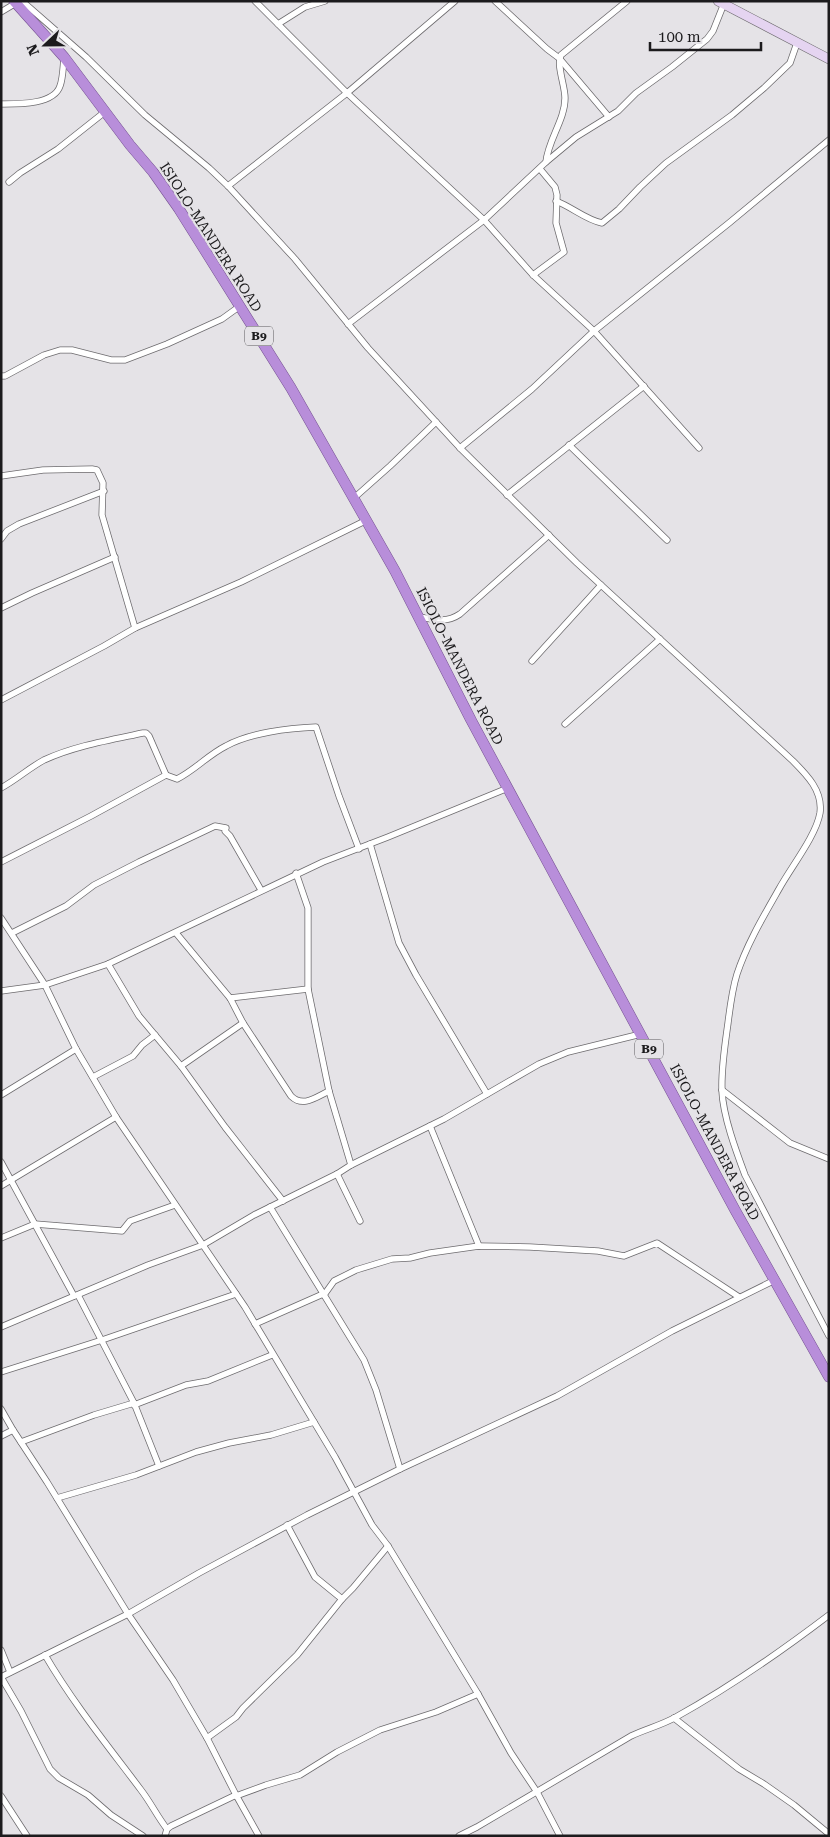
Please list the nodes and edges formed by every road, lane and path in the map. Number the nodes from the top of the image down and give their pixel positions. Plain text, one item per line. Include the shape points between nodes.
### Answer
1 (255, 1) edge
2 (325, 1) edge
3 (455, 1) edge
4 (495, 1) edge
5 (626, 1) edge
6 (17, 2) edge
7 (722, 2) edge
8 (1, 12) edge
9 (278, 24) junction
10 (797, 43) junction
11 (64, 57) junction
12 (559, 58) junction
13 (829, 59) edge
14 (347, 93) junction
15 (1, 104) edge
16 (106, 111) junction
17 (609, 117) junction
18 (829, 140) edge
19 (546, 162) junction
20 (540, 169) junction
21 (9, 182) dead end
22 (228, 186) junction
23 (556, 200) junction
24 (484, 220) junction
25 (534, 275) junction
26 (240, 306) junction
27 (348, 324) junction
28 (594, 331) junction
29 (2, 377) edge
30 (644, 386) junction
31 (436, 422) junction
32 (569, 445) junction
33 (460, 448) junction
34 (699, 448) dead end
35 (1, 476) edge
36 (104, 491) junction
37 (507, 495) junction
38 (354, 498) junction
39 (367, 520) junction
40 (549, 535) junction
41 (1, 540) edge
42 (667, 540) dead end
43 (115, 557) junction
44 (601, 585) junction
45 (1, 608) edge
46 (420, 617) junction
47 (135, 628) junction
48 (660, 639) junction
49 (532, 661) dead end
50 (1, 700) edge
51 (565, 724) dead end
52 (166, 775) junction
53 (1, 788) edge
54 (508, 788) junction
55 (370, 844) junction
56 (358, 849) junction
57 (1, 862) edge
58 (296, 873) junction
59 (260, 890) junction
60 (1, 918) edge
61 (176, 932) junction
62 (12, 933) junction
63 (108, 964) junction
64 (45, 985) junction
65 (308, 990) junction
66 (1, 991) edge
67 (230, 998) junction
68 (243, 1023) junction
69 (641, 1034) junction
70 (155, 1035) junction
71 (76, 1049) junction
72 (181, 1066) junction
73 (93, 1077) junction
74 (722, 1090) junction
75 (329, 1091) junction
76 (487, 1094) junction
77 (1, 1095) edge
78 (116, 1117) junction
79 (430, 1126) junction
80 (829, 1159) edge
81 (1, 1162) edge
82 (351, 1165) junction
83 (337, 1174) junction
84 (11, 1180) junction
85 (1, 1186) edge
86 (283, 1201) junction
87 (175, 1205) junction
88 (270, 1207) junction
89 (360, 1221) dead end
90 (35, 1224) junction
91 (1, 1238) edge
92 (203, 1245) junction
93 (479, 1246) junction
94 (775, 1280) junction
95 (236, 1294) junction
96 (323, 1294) junction
97 (76, 1296) junction
98 (739, 1297) junction
99 (255, 1324) junction
100 (1, 1326) edge
101 (829, 1336) edge
102 (102, 1340) junction
103 (272, 1355) junction
104 (1, 1372) edge
105 (829, 1378) edge
106 (134, 1404) junction
107 (1, 1409) edge
108 (314, 1422) junction
109 (13, 1430) junction
110 (1, 1436) edge
111 (21, 1442) junction
112 (159, 1466) junction
113 (400, 1468) junction
114 (354, 1491) junction
115 (57, 1498) junction
116 (287, 1525) junction
117 (388, 1546) junction
118 (342, 1599) junction
119 (128, 1614) junction
120 (829, 1615) edge
121 (1, 1650) edge
122 (45, 1655) junction
123 (10, 1672) junction
124 (1, 1677) edge
125 (478, 1694) junction
126 (674, 1718) junction
127 (208, 1738) junction
128 (537, 1792) junction
129 (1, 1796) edge
130 (236, 1796) junction
131 (167, 1828) junction
132 (829, 1834) edge
133 (27, 1836) edge
134 (143, 1836) edge
135 (165, 1836) edge
136 (259, 1836) edge
137 (459, 1836) edge
138 (560, 1836) edge

1 - 9 street
2 - 9 street via 305,7
3 - 14 street
4 - 12 street
5 - 12 street
6 - 8 street
6 - 11 highway, ISIOLO-MANDERA ROAD / B9
6 - 22 street via 86,57 145,115
7 - 10 main road
7 - 17 street via 713,31 707,39
9 - 14 street
10 - 13 main road
10 - 23 street via 790,63 764,88 666,163 602,223
11 - 15 street via 60,87 56,93 40,101
11 - 16 highway, ISIOLO-MANDERA ROAD / B9
12 - 17 street
12 - 19 street via 565,99
14 - 22 street
14 - 24 street
16 - 21 street
16 - 26 highway, ISIOLO-MANDERA ROAD / B9 via 179,209
17 - 19 street via 576,137
18 - 28 street
19 - 20 street
20 - 23 street via 556,187
20 - 24 street
22 - 27 street via 295,259
23 - 25 street via 556,222 564,252
24 - 25 street
24 - 27 street
25 - 28 street
26 - 29 street via 222,319 125,360 60,350
26 - 38 highway, ISIOLO-MANDERA ROAD / B9
27 - 31 street
28 - 30 street
28 - 33 street via 532,389
30 - 32 street
30 - 34 street
31 - 33 street
31 - 38 street
32 - 37 street
32 - 42 street
33 - 37 street
35 - 36 street via 43,470 92,469 97,470 101,477
36 - 41 street via 19,524
36 - 43 street via 102,515
37 - 40 street
38 - 39 highway, ISIOLO-MANDERA ROAD / B9
39 - 46 highway, ISIOLO-MANDERA ROAD / B9
39 - 47 street via 241,582
40 - 44 street
40 - 46 street via 453,619 442,621
43 - 45 street
43 - 47 street
44 - 48 street
44 - 49 street
46 - 54 highway, ISIOLO-MANDERA ROAD / B9
47 - 50 street
48 - 51 street
48 - 74 street via 793,761 812,782 820,802 815,830 754,934 736,977 726,1036
52 - 53 street via 149,736 144,733 50,758
52 - 56 street via 177,779 226,746 252,736 316,727
52 - 57 street
54 - 55 street
54 - 69 highway, ISIOLO-MANDERA ROAD / B9
55 - 56 street
55 - 76 street via 399,943
56 - 58 street
58 - 59 street
58 - 65 street via 308,908
59 - 61 street
59 - 62 street via 225,832 226,828 215,826 94,885 66,906
60 - 62 street
61 - 63 street
61 - 67 street
62 - 64 street
63 - 64 street
63 - 70 street via 132,1006
64 - 66 street
64 - 71 street
65 - 67 street
65 - 75 street
67 - 68 street
68 - 72 street
68 - 75 street via 294,1099 306,1102
69 - 76 street via 554,1057
69 - 94 highway, ISIOLO-MANDERA ROAD / B9
70 - 72 street
70 - 73 street via 133,1056
71 - 73 street
71 - 77 street
72 - 86 street
73 - 78 street
74 - 80 street via 790,1143
74 - 101 street via 745,1175
75 - 82 street
76 - 79 street
78 - 84 street
78 - 87 street
79 - 82 street
79 - 93 street
81 - 84 street
82 - 83 street
83 - 86 street
83 - 89 street
84 - 85 street
84 - 90 street
86 - 88 street
87 - 90 street via 130,1222 122,1231
87 - 92 street
88 - 92 street
88 - 96 street
90 - 91 street
90 - 97 street
92 - 95 street
92 - 97 street
93 - 96 street via 392,1259 334,1281
93 - 98 street via 530,1246 624,1256 657,1244
94 - 98 street
94 - 105 highway, ISIOLO-MANDERA ROAD / B9
95 - 99 street
95 - 102 street
96 - 99 street
96 - 113 street via 364,1360
97 - 100 street
97 - 102 street
98 - 113 street via 557,1396
99 - 103 street
102 - 104 street
102 - 106 street
103 - 106 street via 208,1381 186,1385
103 - 108 street
106 - 111 street
106 - 112 street
107 - 109 street
108 - 112 street via 205,1450
108 - 114 street
109 - 110 street
109 - 111 street
111 - 115 street
112 - 115 street
113 - 114 street
114 - 116 street
114 - 117 street via 372,1525
115 - 119 street
116 - 118 street via 315,1577
116 - 119 street
117 - 118 street
117 - 125 street
118 - 127 street via 291,1662 236,1717
119 - 122 street
119 - 127 street
120 - 126 street via 752,1672
121 - 123 street
122 - 123 street
122 - 131 street via 74,1702
123 - 124 street
124 - 134 street via 22,1711 50,1769
125 - 128 street via 510,1752
125 - 130 street via 380,1730 300,1775
126 - 128 street via 631,1736
126 - 132 street
127 - 130 street
128 - 137 street
128 - 138 street
129 - 133 street
130 - 131 street
130 - 136 street
131 - 135 street

